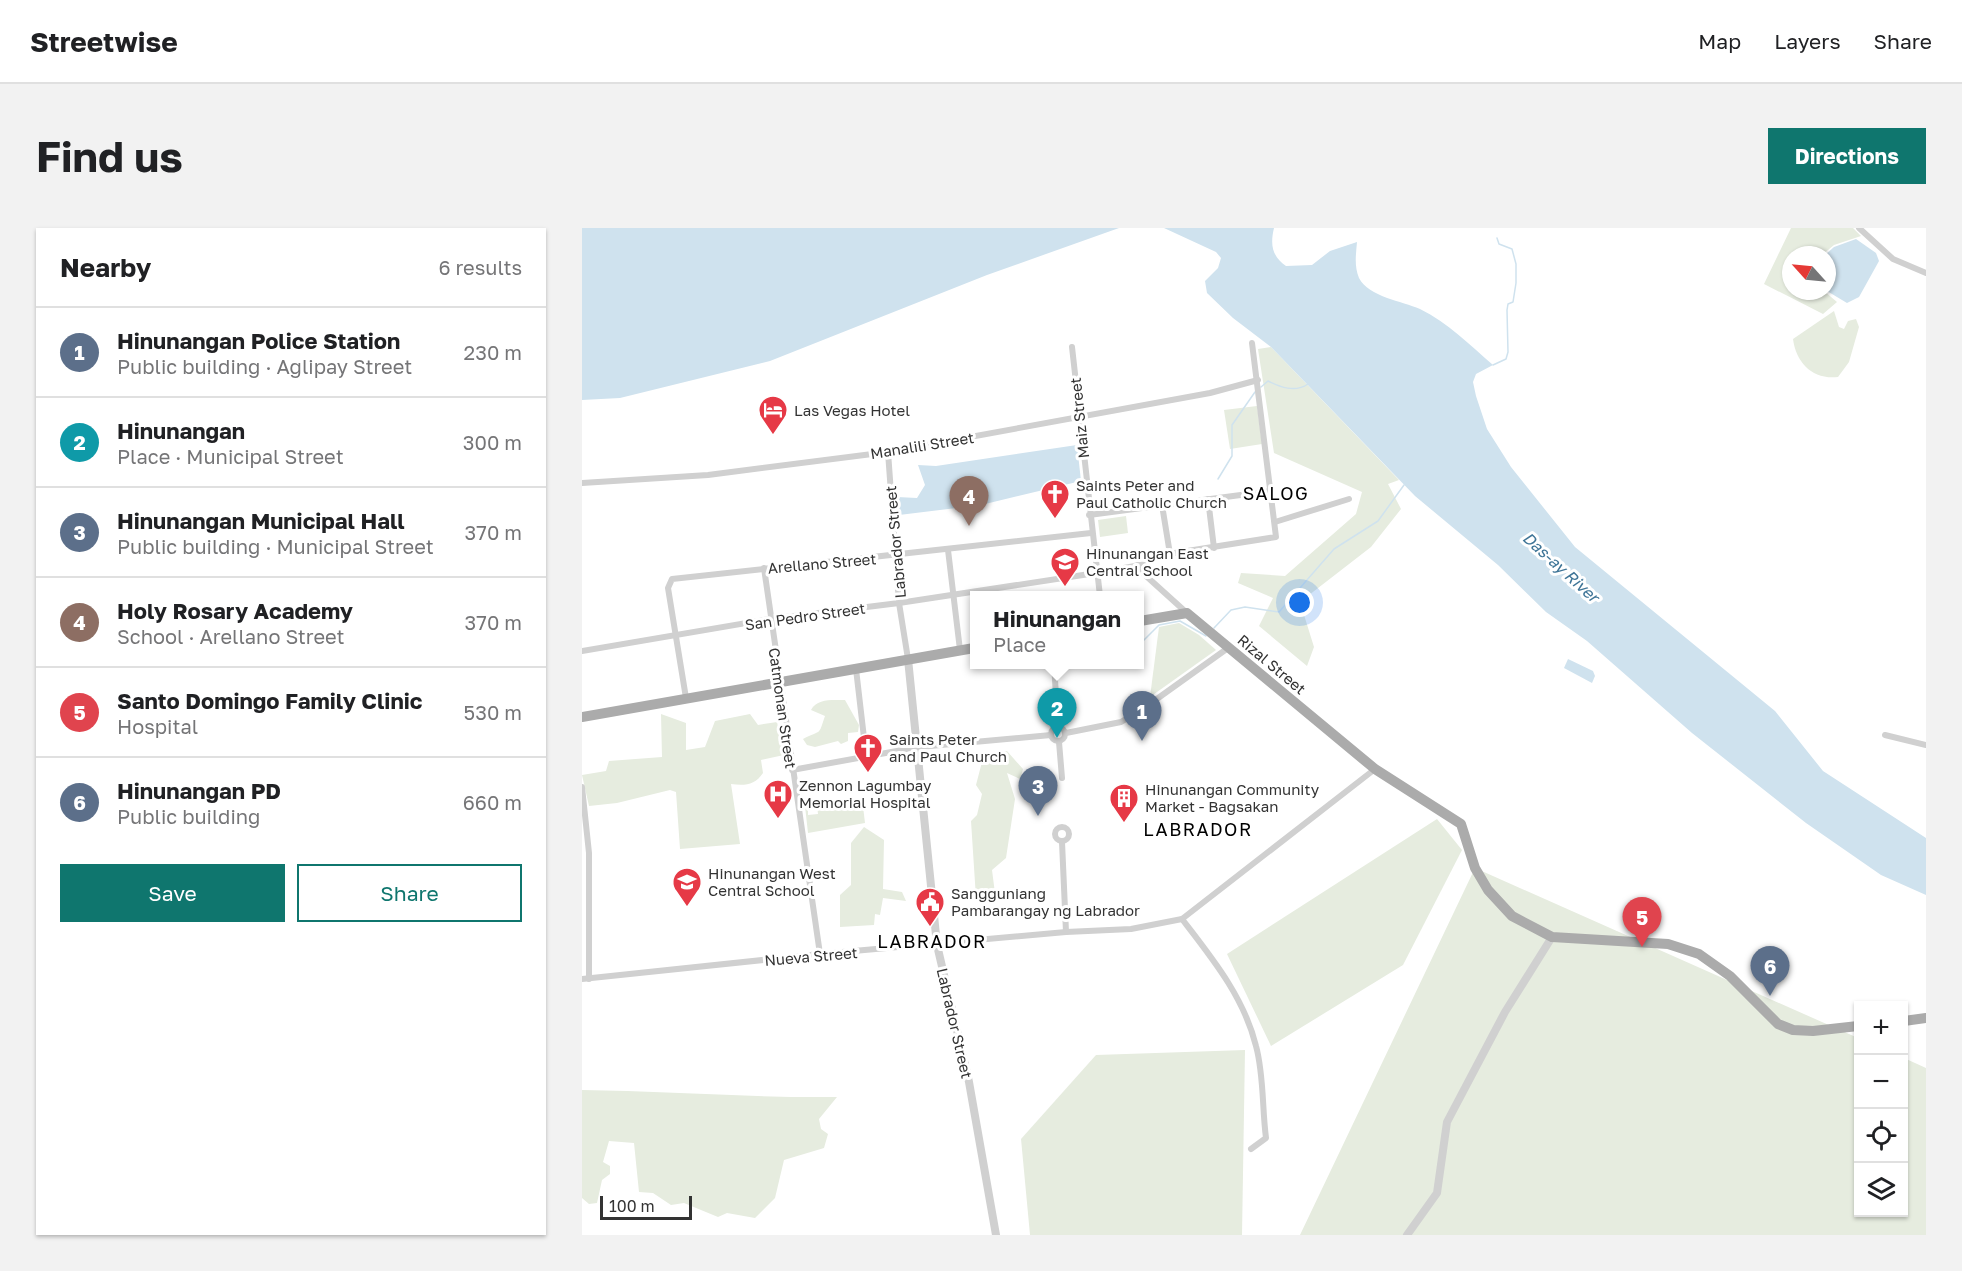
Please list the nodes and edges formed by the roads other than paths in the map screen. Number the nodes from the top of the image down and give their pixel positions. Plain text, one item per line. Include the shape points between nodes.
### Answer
1 (1859, 228) edge
2 (1926, 273) edge
3 (1252, 343) dead end
4 (1072, 347) dead end
5 (1258, 380) junction
6 (1078, 418) junction
7 (888, 452) junction
8 (582, 483) edge
9 (1272, 491) junction
10 (1208, 499) junction
11 (1349, 499) dead end
12 (1162, 505) junction
13 (1089, 515) junction
14 (1275, 522) junction
15 (1092, 533) junction
16 (1214, 548) junction
17 (948, 550) junction
18 (1170, 554) junction
19 (895, 556) junction
20 (1135, 566) junction
21 (764, 568) junction
22 (1096, 573) junction
23 (1099, 591) edge
24 (952, 593) junction
25 (900, 603) junction
26 (1187, 613) junction
27 (770, 619) junction
28 (1144, 620) edge
29 (676, 636) junction
30 (1228, 648) junction
31 (970, 649) edge
32 (960, 650) junction
33 (582, 651) edge
34 (908, 659) junction
35 (856, 669) junction
36 (1054, 669) edge
37 (779, 682) junction
38 (686, 698) junction
39 (582, 717) edge
40 (1058, 727) junction
41 (1066, 733) junction
42 (1051, 735) junction
43 (1885, 735) dead end
44 (1059, 742) junction
45 (1926, 745) edge
46 (919, 747) junction
47 (866, 755) junction
48 (1375, 769) junction
49 (792, 770) junction
50 (1062, 778) dead end
51 (582, 787) edge
52 (1062, 842) dead end
53 (1182, 919) junction
54 (1066, 932) junction
55 (1552, 937) junction
56 (937, 945) junction
57 (820, 954) junction
58 (585, 979) edge
59 (1926, 1018) edge
60 (1908, 1020) edge
61 (1854, 1026) edge
62 (1251, 1149) dead end
63 (996, 1235) edge
64 (1407, 1235) edge

1 - 2 street via 1893,259
3 - 5 street
4 - 6 street, Maiz Street
5 - 6 street, Manalili Street
5 - 9 street
6 - 7 street, Manalili Street
6 - 13 street, Maiz Street
7 - 8 street, Manalili Street via 708,475
7 - 19 street, Labrador Street
9 - 10 street
9 - 14 street
10 - 12 street
10 - 16 street
11 - 14 street
12 - 13 street
12 - 18 street
13 - 15 street, Maiz Street
14 - 16 street, San Pedro Street via 1276,537
15 - 17 street, Arellano Street
15 - 22 street, Maiz Street
16 - 18 street, San Pedro Street
17 - 19 street, Arellano Street
17 - 24 street
18 - 20 street, San Pedro Street
19 - 21 street, Arellano Street
19 - 25 street, Labrador Street
20 - 22 street, San Pedro Street
20 - 26 street
21 - 27 street, Catmonan Street
21 - 29 street, Arellano Street via 672,579 668,588
22 - 23 street, Maiz Street
22 - 24 street, San Pedro Street
24 - 25 street, San Pedro Street
24 - 32 street
25 - 27 street, San Pedro Street
25 - 34 street, Labrador Street
26 - 28 main road
26 - 30 main road, Rizal Street
27 - 29 street, San Pedro Street
27 - 37 street, Catmonan Street
29 - 33 street, San Pedro Street
29 - 38 street, Arellano Street
30 - 41 street via 1121,722
30 - 48 main road, Rizal Street
31 - 32 main road
32 - 34 main road
34 - 35 main road
34 - 46 street, Labrador Street
35 - 37 main road
35 - 47 street
36 - 40 street
37 - 38 main road
37 - 49 street, Catmonan Street
38 - 39 main road
40 - 41 street
40 - 42 street
41 - 44 street
42 - 44 street
42 - 46 street
43 - 45 street
44 - 50 street
46 - 47 street
46 - 56 street, Labrador Street
47 - 49 street
48 - 53 street
48 - 55 main road, Rizal Street via 1461,824 1475,868 1488,890 1512,916
49 - 57 street, Catmonan Street
51 - 58 street via 589,853
52 - 54 street
53 - 54 street, Nueva Street via 1131,929
53 - 62 street via 1228,981 1257,1046 1266,1138
54 - 56 street, Nueva Street
55 - 61 main road via 1668,944 1699,954 1731,976 1778,1024 1813,1031
55 - 64 street via 1505,1012 1447,1122 1437,1192
56 - 57 street, Nueva Street
56 - 63 street, Labrador Street via 969,1082
57 - 58 street, Nueva Street
59 - 60 main road

